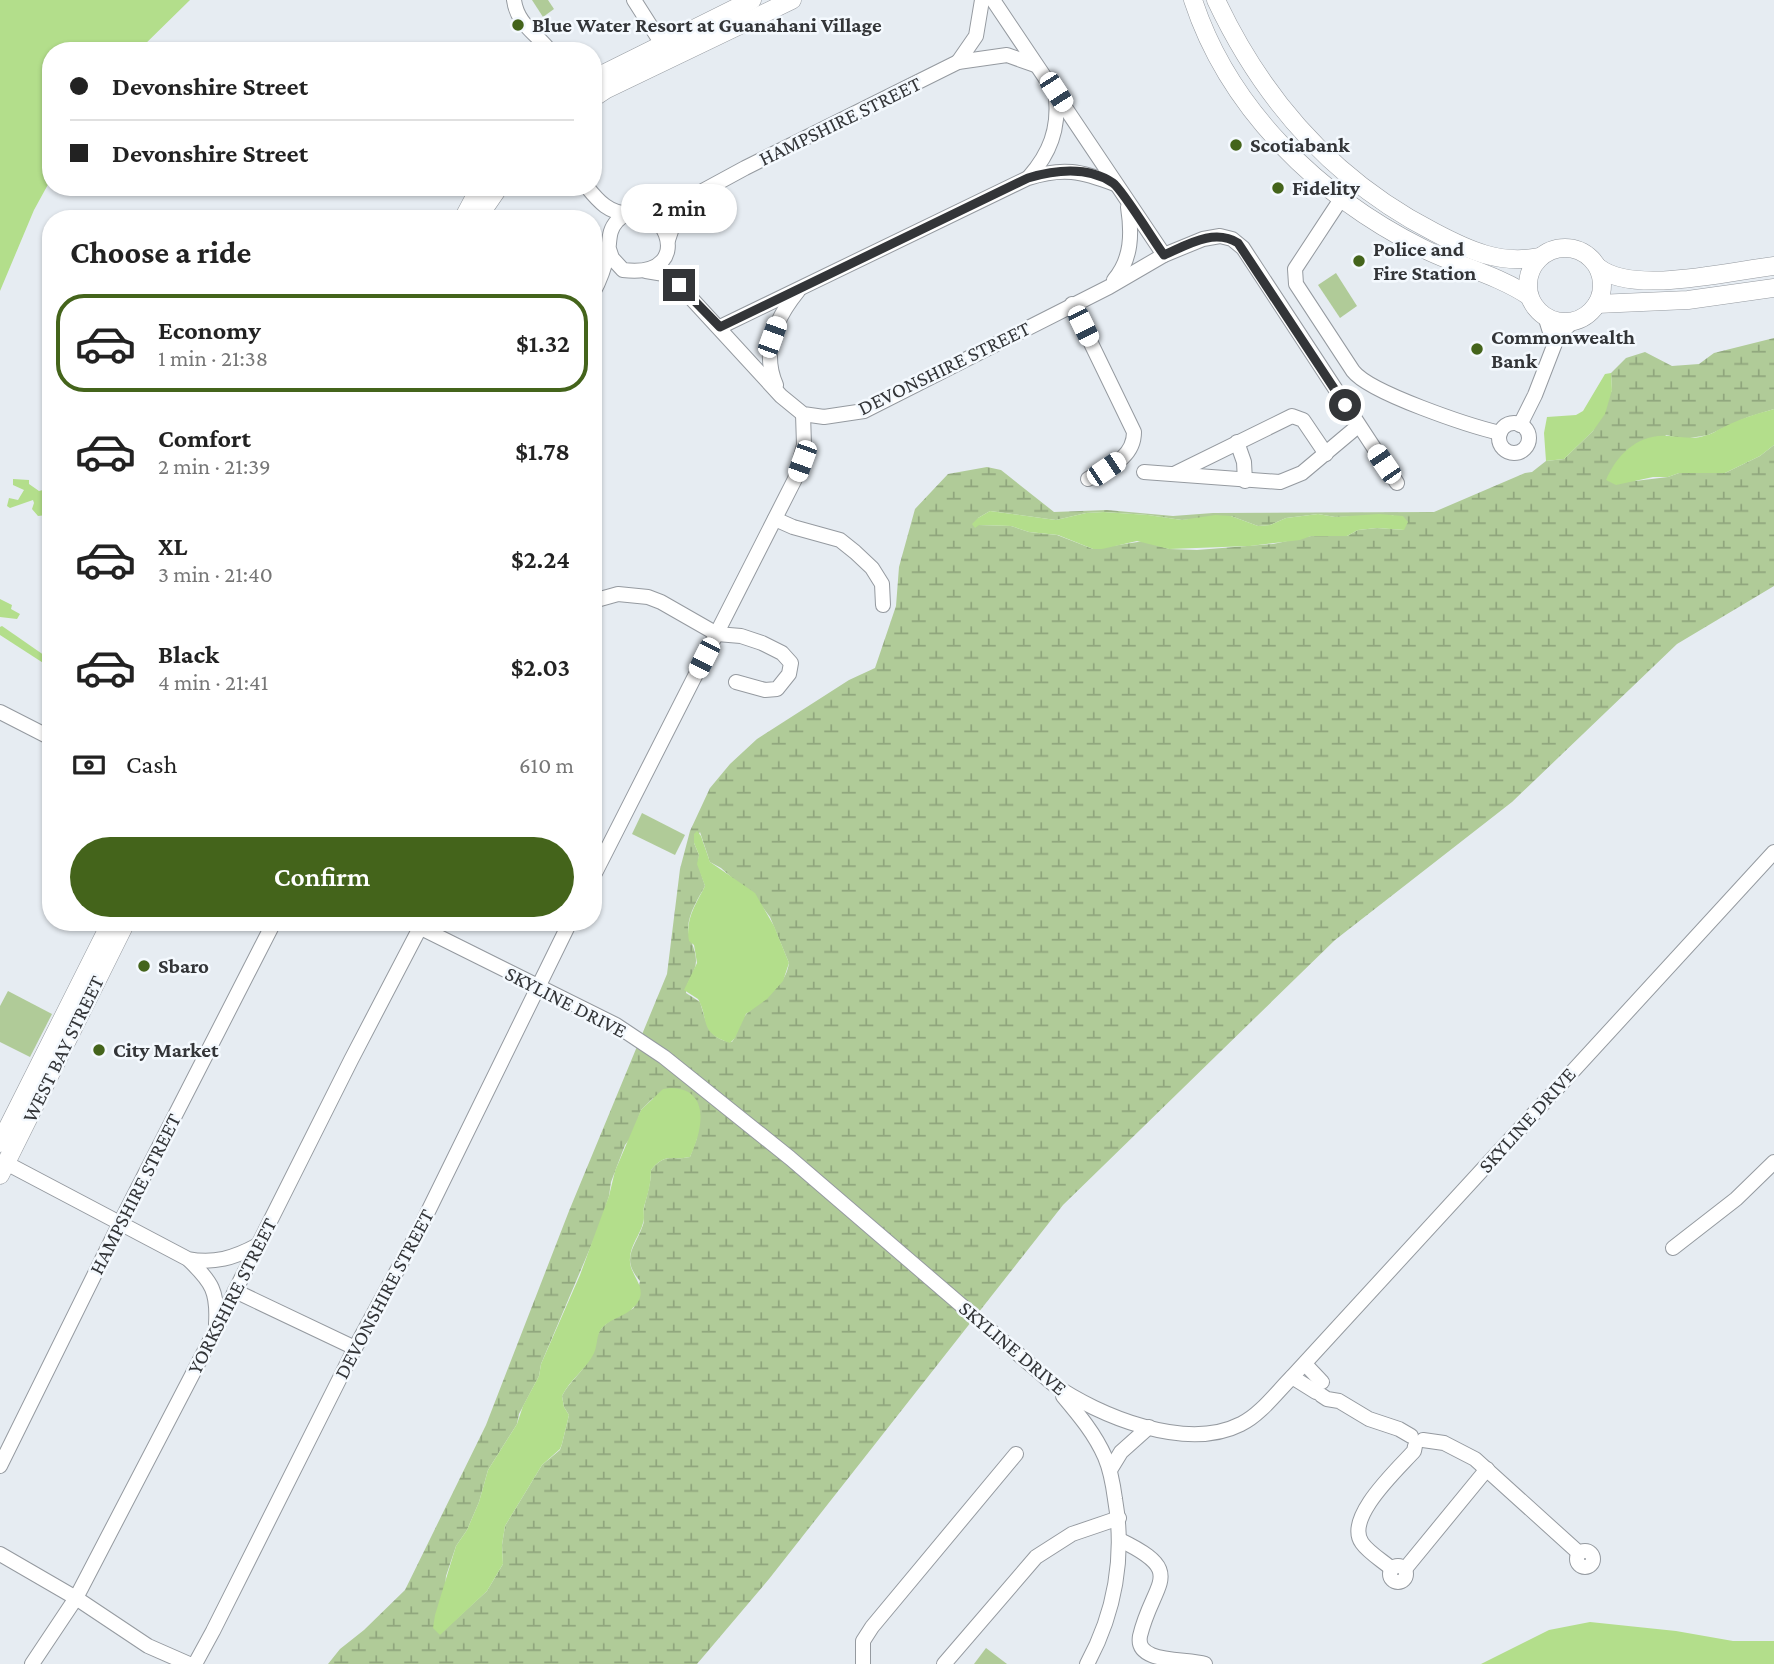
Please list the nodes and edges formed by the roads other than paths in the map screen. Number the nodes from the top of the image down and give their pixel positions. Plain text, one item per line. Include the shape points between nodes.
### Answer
1 (514, 0) edge
2 (634, 0) edge
3 (752, 0) edge
4 (793, 0) edge
5 (982, 0) edge
6 (993, 0) edge
7 (1193, 0) edge
8 (1216, 0) edge
9 (541, 42) edge
10 (662, 44) junction
11 (958, 62) junction
12 (1035, 65) junction
13 (602, 74) edge
14 (602, 92) edge
15 (1056, 92) junction
16 (1028, 178) junction
17 (1115, 184) junction
18 (594, 196) edge
19 (1341, 199) junction
20 (598, 201) junction
21 (686, 201) junction
22 (1128, 203) junction
23 (636, 214) junction
24 (609, 244) junction
25 (668, 244) junction
26 (1164, 255) junction
27 (1539, 257) junction
28 (1774, 266) edge
29 (602, 268) edge
30 (1599, 268) junction
31 (623, 270) junction
32 (646, 271) junction
33 (602, 283) edge
34 (679, 285) junction
35 (1109, 286) junction
36 (802, 287) junction
37 (1774, 288) edge
38 (1529, 296) junction
39 (1072, 304) junction
40 (1597, 304) junction
41 (1545, 316) junction
42 (1573, 321) junction
43 (720, 327) junction
44 (1554, 345) junction
45 (781, 396) junction
46 (803, 414) junction
47 (1520, 425) junction
48 (1358, 426) junction
49 (1500, 433) junction
50 (1237, 442) junction
51 (1326, 454) junction
52 (1144, 472) dead end
53 (1173, 474) junction
54 (1088, 479) dead end
55 (1245, 481) junction
56 (1397, 483) dead end
57 (775, 519) junction
58 (602, 598) edge
59 (883, 605) dead end
60 (717, 634) junction
61 (736, 682) dead end
62 (0, 712) edge
63 (42, 733) edge
64 (1774, 852) edge
65 (602, 859) edge
66 (106, 931) edge
67 (122, 931) edge
68 (269, 931) edge
69 (415, 931) edge
70 (431, 931) edge
71 (566, 931) edge
72 (538, 987) junction
73 (0, 1143) edge
74 (1774, 1162) edge
75 (3, 1169) edge
76 (120, 1223) junction
77 (258, 1245) junction
78 (1674, 1248) dead end
79 (188, 1259) junction
80 (235, 1291) junction
81 (215, 1331) junction
82 (355, 1348) junction
83 (1305, 1364) junction
84 (1292, 1377) junction
85 (1053, 1384) junction
86 (1321, 1389) junction
87 (1149, 1427) junction
88 (1416, 1441) junction
89 (1016, 1454) dead end
90 (0, 1466) edge
91 (1487, 1469) junction
92 (1110, 1470) junction
93 (1119, 1518) junction
94 (1120, 1541) junction
95 (1579, 1553) dead end
96 (0, 1554) edge
97 (76, 1598) junction
98 (33, 1664) edge
99 (189, 1664) edge
100 (195, 1664) edge
101 (863, 1664) edge
102 (944, 1664) edge
103 (1087, 1664) edge
104 (1205, 1664) edge

1 - 9 street via 520,19
2 - 10 street
3 - 10 main road
4 - 14 main road
5 - 11 street via 976,36
6 - 12 street
7 - 19 main road via 1202,28 1244,100 1294,157
8 - 27 main road via 1272,96 1349,178 1456,244 1507,260
10 - 13 main road
11 - 12 street, HAMPSHIRE STREET via 1007,55
11 - 21 street, HAMPSHIRE STREET
12 - 15 street
15 - 16 street via 1054,137 1043,161
15 - 17 street
16 - 17 street via 1066,170
16 - 36 street
17 - 22 street
18 - 20 street
19 - 38 main road via 1406,240
19 - 49 street via 1294,276 1353,371 1392,395
20 - 23 street via 612,211
20 - 24 street
21 - 23 street, HAMPSHIRE STREET via 653,215
21 - 25 street
22 - 26 street
22 - 35 street via 1126,261
23 - 24 street via 617,222
23 - 25 street via 662,224
24 - 29 street
24 - 31 street via 612,258
25 - 32 street via 659,264
25 - 34 street via 670,270
26 - 35 street, DEVONSHIRE STREET
26 - 48 street, DEVONSHIRE STREET via 1213,237 1238,243
27 - 30 main road via 1558,248 1573,248 1591,257
27 - 38 main road via 1530,272
28 - 30 main road via 1638,281
30 - 40 main road via 1602,287
31 - 32 street
31 - 33 street
32 - 34 street via 664,274
34 - 43 street
35 - 39 street, DEVONSHIRE STREET
36 - 43 street
36 - 45 street via 787,304 772,337 771,373
37 - 40 main road via 1688,300
38 - 41 main road
39 - 46 street, DEVONSHIRE STREET via 864,411 824,418
39 - 54 street via 1134,432 1134,444 1126,455
40 - 42 main road
41 - 42 main road
41 - 44 street
42 - 44 street
43 - 45 street
44 - 47 street
45 - 46 street
46 - 57 street via 802,461
47 - 49 street via 1508,424
47 - 49 street via 1528,438 1521,451 1503,448
48 - 51 street
48 - 56 street, DEVONSHIRE STREET
50 - 51 street via 1298,416
50 - 53 street
50 - 55 street
51 - 55 street via 1280,482
52 - 53 street
53 - 55 street
57 - 59 street via 840,540 872,568 882,584
57 - 60 street
58 - 60 street via 618,594 648,597
60 - 61 street via 753,639 782,653 791,663 777,689
60 - 65 street
62 - 63 street
64 - 83 street, SKYLINE DRIVE
66 - 73 main road, WEST BAY STREET
67 - 75 main road, WEST BAY STREET
68 - 76 street, HAMPSHIRE STREET
69 - 77 street, YORKSHIRE STREET
70 - 72 street, SKYLINE DRIVE
71 - 72 street, DEVONSHIRE STREET
72 - 82 street, DEVONSHIRE STREET via 418,1232
72 - 85 street, SKYLINE DRIVE via 616,1025 682,1070
74 - 78 street
75 - 76 street
76 - 79 street
76 - 90 street, HAMPSHIRE STREET
77 - 79 street via 219,1261
77 - 80 street, YORKSHIRE STREET
79 - 81 street via 214,1289
80 - 81 street, YORKSHIRE STREET
80 - 82 street
81 - 97 street, YORKSHIRE STREET
82 - 100 street, DEVONSHIRE STREET
83 - 84 street, SKYLINE DRIVE
83 - 86 street
84 - 86 street
84 - 87 street, SKYLINE DRIVE via 1242,1424 1221,1432 1196,1434
85 - 87 street, SKYLINE DRIVE via 1094,1409
85 - 92 street via 1093,1434
86 - 88 street via 1327,1399 1399,1429
87 - 92 street via 1121,1452
88 - 91 street via 1444,1443
88 - 91 street via 1414,1451 1366,1507 1358,1526 1362,1544 1399,1569
89 - 101 street via 872,1627 863,1640
91 - 95 street
92 - 93 street
93 - 94 street
93 - 102 street via 1072,1534 1036,1557
94 - 103 street via 1110,1613
94 - 104 street via 1147,1553 1160,1570 1140,1636 1143,1652
96 - 97 street
97 - 98 street, YORKSHIRE STREET
97 - 99 street via 148,1646

